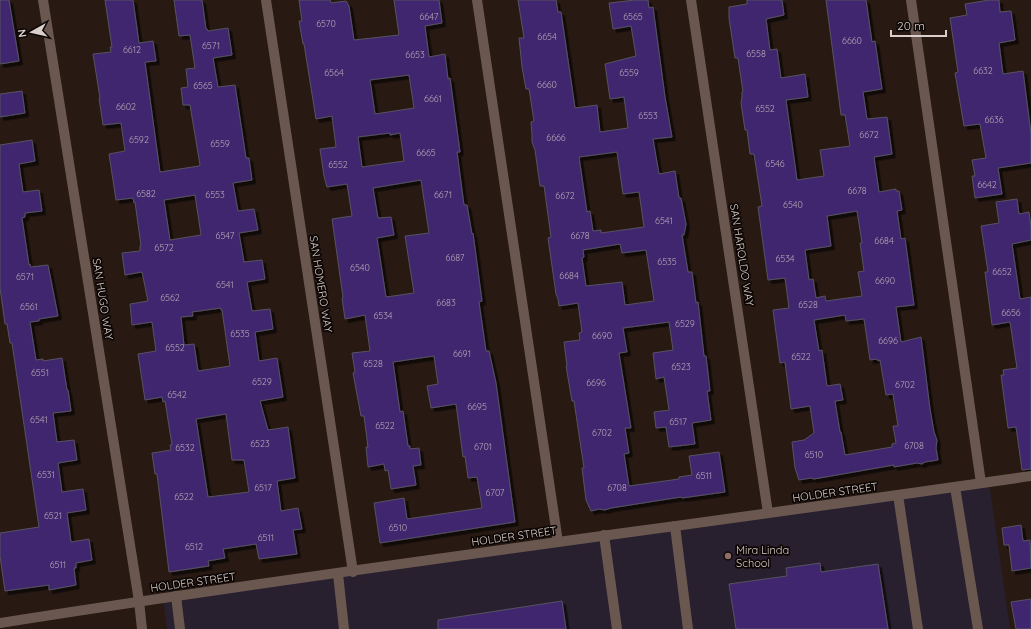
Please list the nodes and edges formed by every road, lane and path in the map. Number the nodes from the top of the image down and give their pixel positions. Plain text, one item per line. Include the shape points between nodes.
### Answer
1 (43, 0) edge
2 (266, 0) edge
3 (477, 0) edge
4 (691, 0) edge
5 (911, 0) edge
6 (1031, 476) edge
7 (981, 483) junction
8 (955, 487) junction
9 (898, 495) junction
10 (768, 513) junction
11 (675, 526) junction
12 (604, 535) junction
13 (558, 542) junction
14 (353, 572) junction
15 (338, 574) junction
16 (176, 596) junction
17 (139, 601) junction
18 (0, 623) edge
19 (142, 629) edge
20 (180, 629) edge
21 (344, 629) edge
22 (617, 629) edge
23 (688, 629) edge
24 (918, 629) edge
25 (978, 629) edge

1 - 17 street, SAN HUGO WAY
2 - 14 street, SAN HOMERO WAY
3 - 13 street
4 - 10 street, SAN HAROLDO WAY
5 - 7 street
6 - 7 street, HOLDER STREET
7 - 8 street, HOLDER STREET
8 - 9 street, HOLDER STREET
8 - 25 street
9 - 10 street, HOLDER STREET
9 - 24 street
10 - 11 street, HOLDER STREET
11 - 12 street, HOLDER STREET
11 - 23 street
12 - 13 street, HOLDER STREET
12 - 22 street
13 - 14 street, HOLDER STREET
14 - 15 street, HOLDER STREET
15 - 16 street, HOLDER STREET
15 - 21 street
16 - 17 street, HOLDER STREET
16 - 20 street
17 - 18 street, HOLDER STREET
17 - 19 street, SAN HUGO WAY

